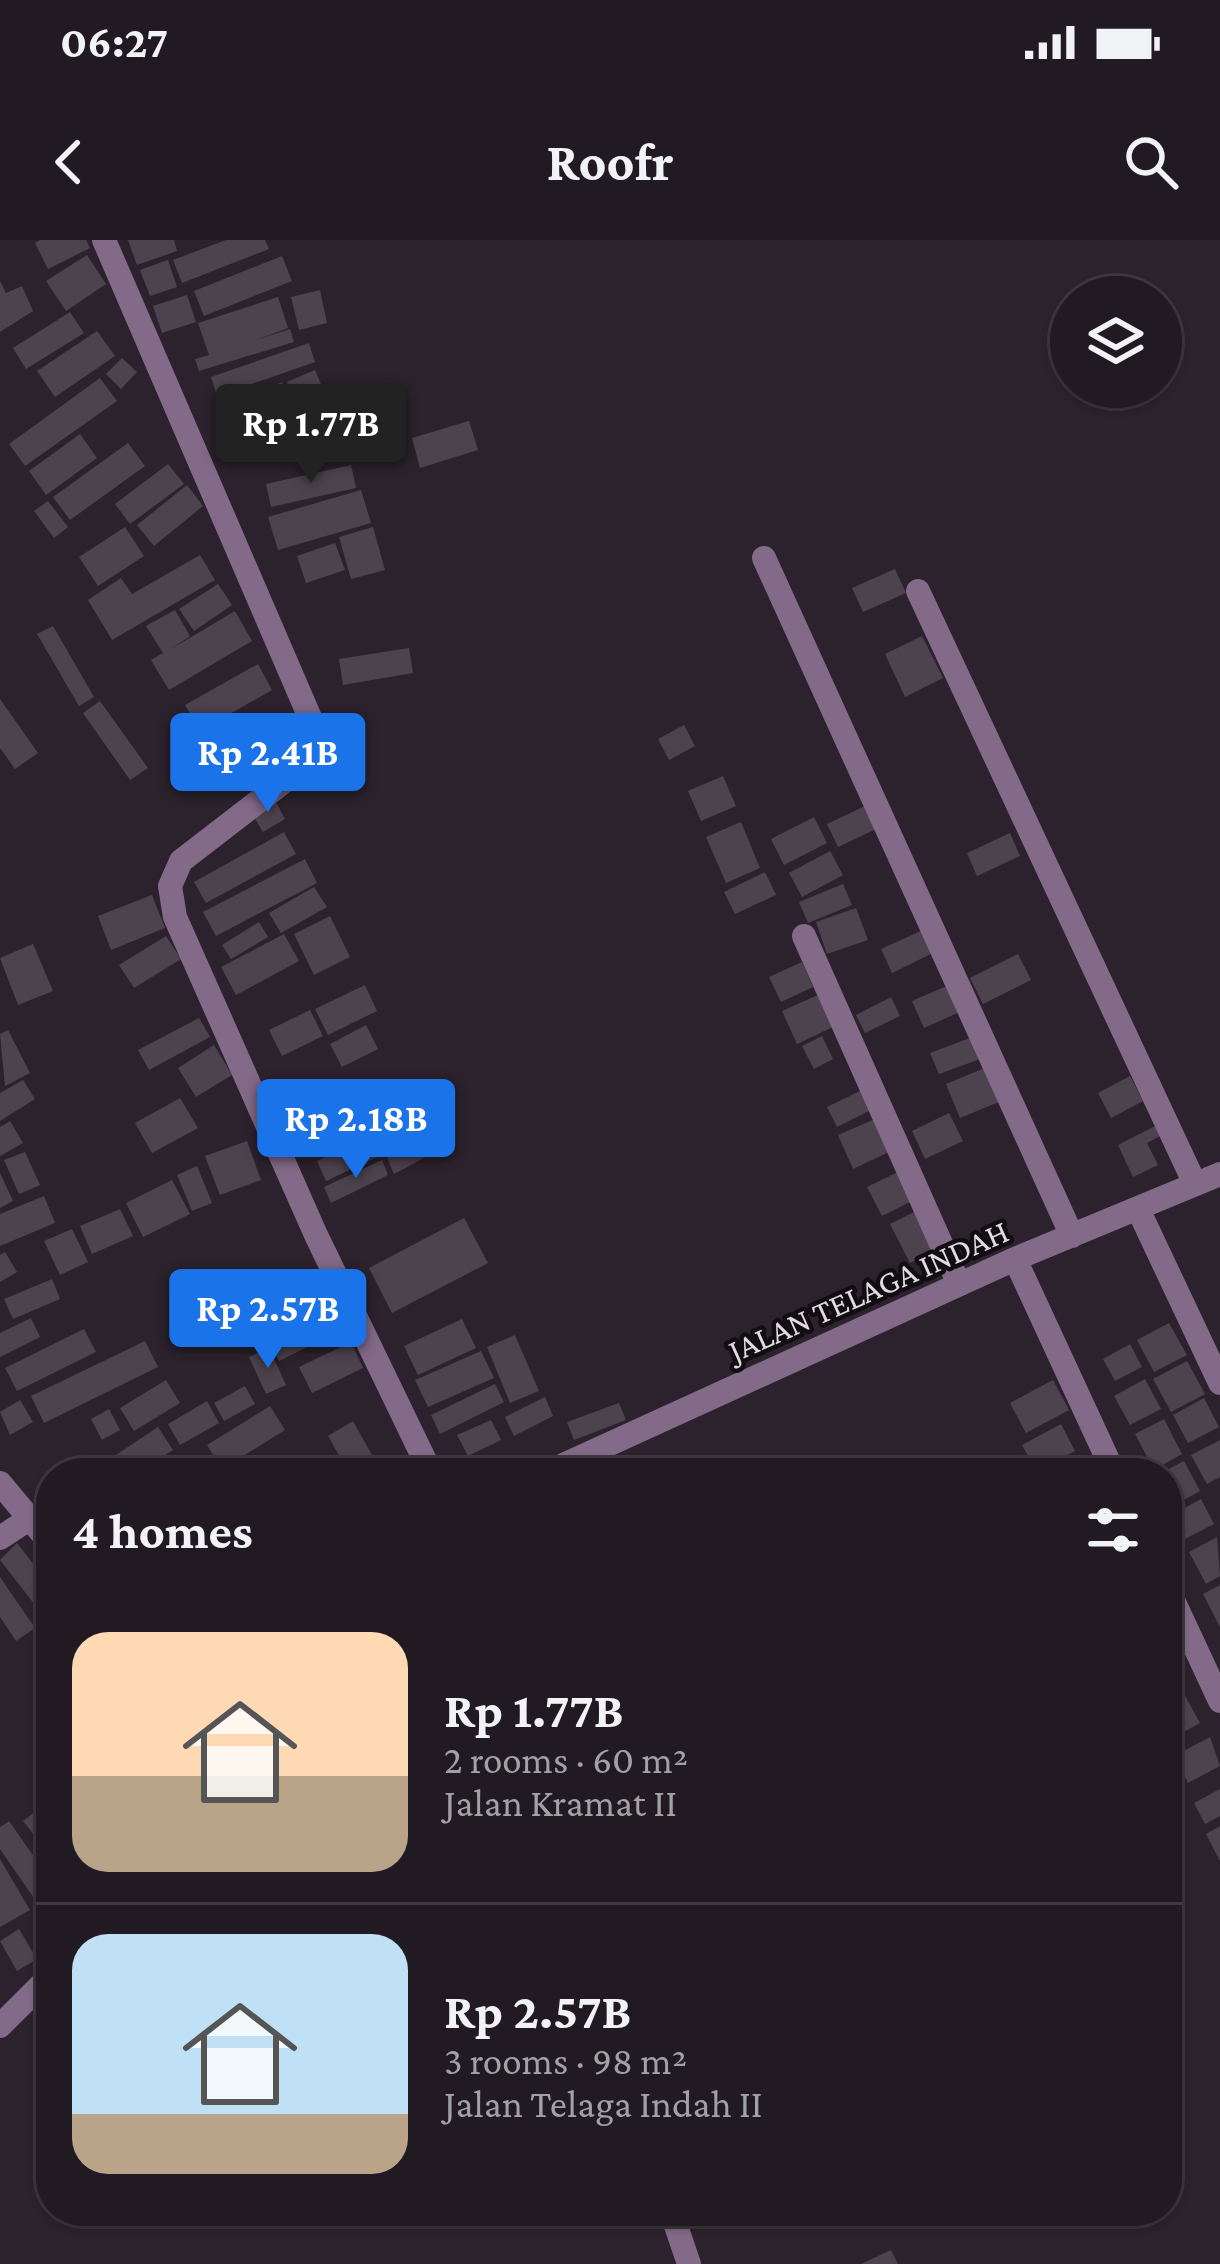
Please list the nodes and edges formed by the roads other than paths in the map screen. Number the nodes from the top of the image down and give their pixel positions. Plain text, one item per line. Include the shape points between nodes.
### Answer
1 (104, 240) edge
2 (764, 558) dead end
3 (918, 591) dead end
4 (804, 936) dead end
5 (1220, 1174) edge
6 (1196, 1184) junction
7 (1138, 1209) junction
8 (1072, 1236) junction
9 (1015, 1258) junction
10 (954, 1272) junction
11 (1220, 1383) edge
12 (424, 1458) edge
13 (576, 1458) edge
14 (1107, 1458) edge
15 (0, 1483) edge
16 (32, 1517) junction
17 (36, 1523) edge
18 (0, 1538) edge
19 (1182, 1619) edge
20 (1220, 1701) edge
21 (36, 1990) edge
22 (0, 2026) edge
23 (676, 2226) edge
24 (689, 2264) edge

1 - 12 street via 314,744 304,766 181,861 171,903
2 - 8 street
3 - 6 street
4 - 10 street
5 - 6 street, JALAN TELAGA INDAH
6 - 7 street, JALAN TELAGA INDAH
7 - 8 street, JALAN TELAGA INDAH
7 - 11 street
8 - 9 street, JALAN TELAGA INDAH
9 - 10 street, JALAN TELAGA INDAH
9 - 14 street
10 - 13 street, JALAN TELAGA INDAH
15 - 16 street
16 - 17 street
16 - 18 street
19 - 20 street
21 - 22 street
23 - 24 street

